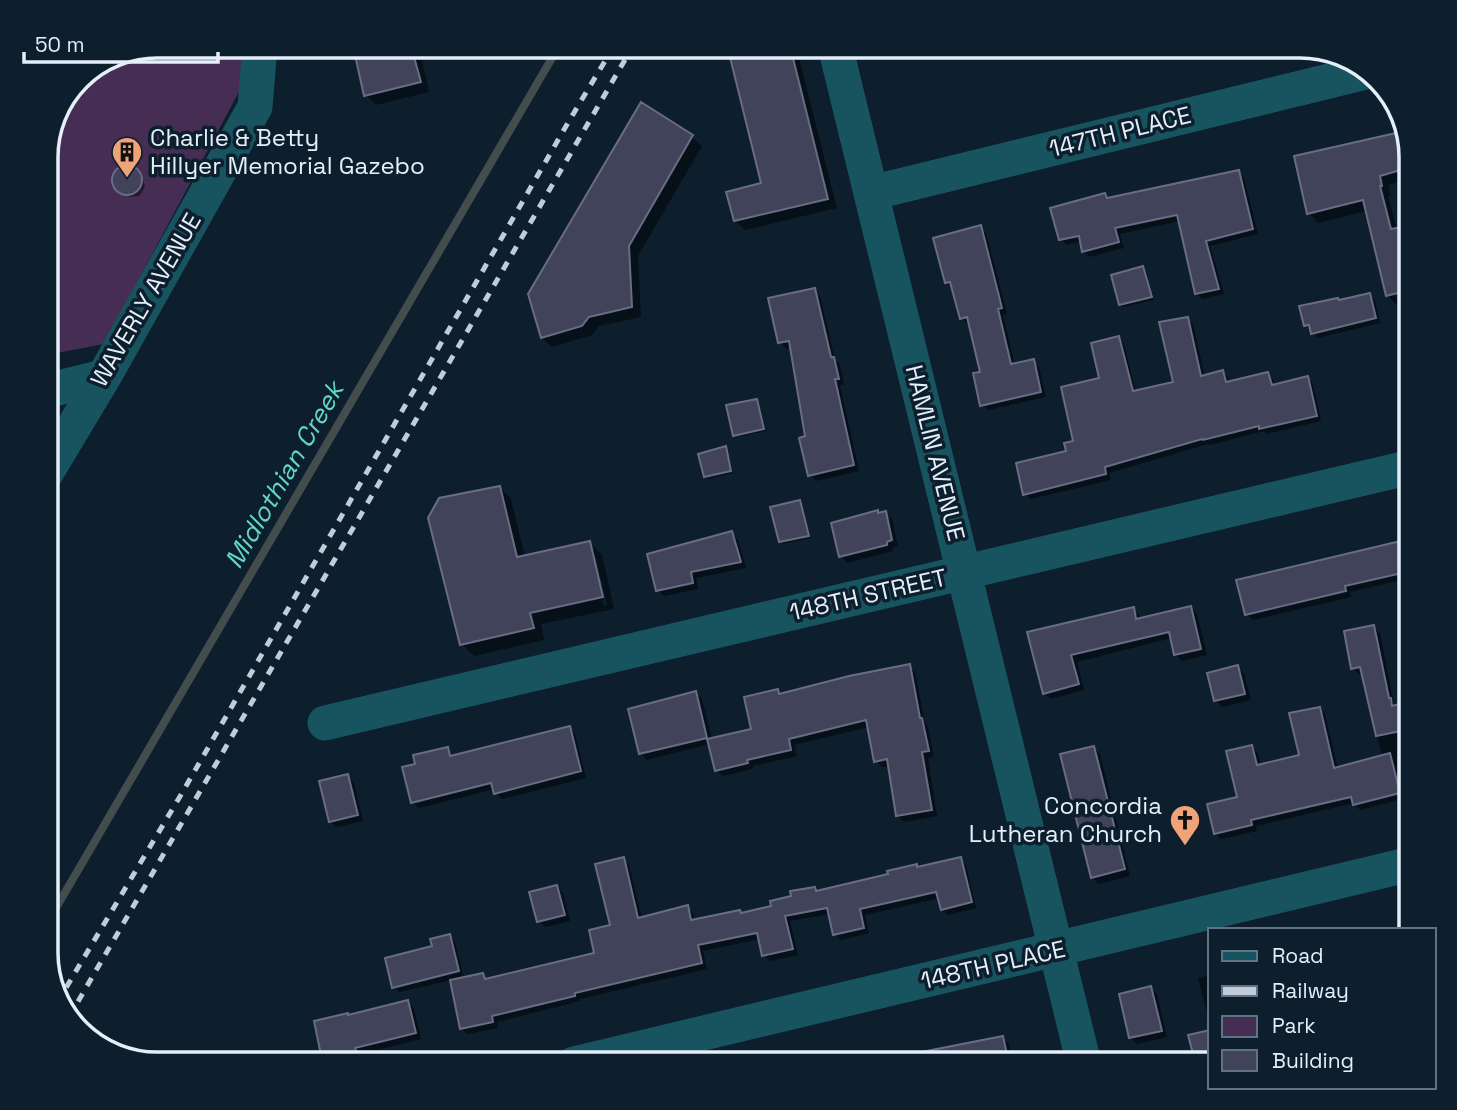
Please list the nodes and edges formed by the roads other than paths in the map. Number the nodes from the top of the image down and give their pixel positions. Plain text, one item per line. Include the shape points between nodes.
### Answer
1 (259, 58) edge
2 (838, 58) edge
3 (1355, 75) edge
4 (871, 193) junction
5 (103, 377) junction
6 (58, 388) edge
7 (58, 453) edge
8 (1399, 470) edge
9 (964, 572) junction
10 (325, 723) dead end
11 (1399, 867) edge
12 (1056, 950) junction
13 (628, 1052) edge
14 (1081, 1052) edge

1 - 5 street, WAVERLY AVENUE via 255,107
2 - 4 street, HAMLIN AVENUE
3 - 4 street, 147TH PLACE
4 - 9 street, HAMLIN AVENUE
5 - 6 street
5 - 7 street, WAVERLY AVENUE
8 - 9 street, 148TH STREET
9 - 10 street, 148TH STREET
9 - 12 street, HAMLIN AVENUE
11 - 12 street, 148TH PLACE
12 - 13 street, 148TH PLACE
12 - 14 street, HAMLIN AVENUE

